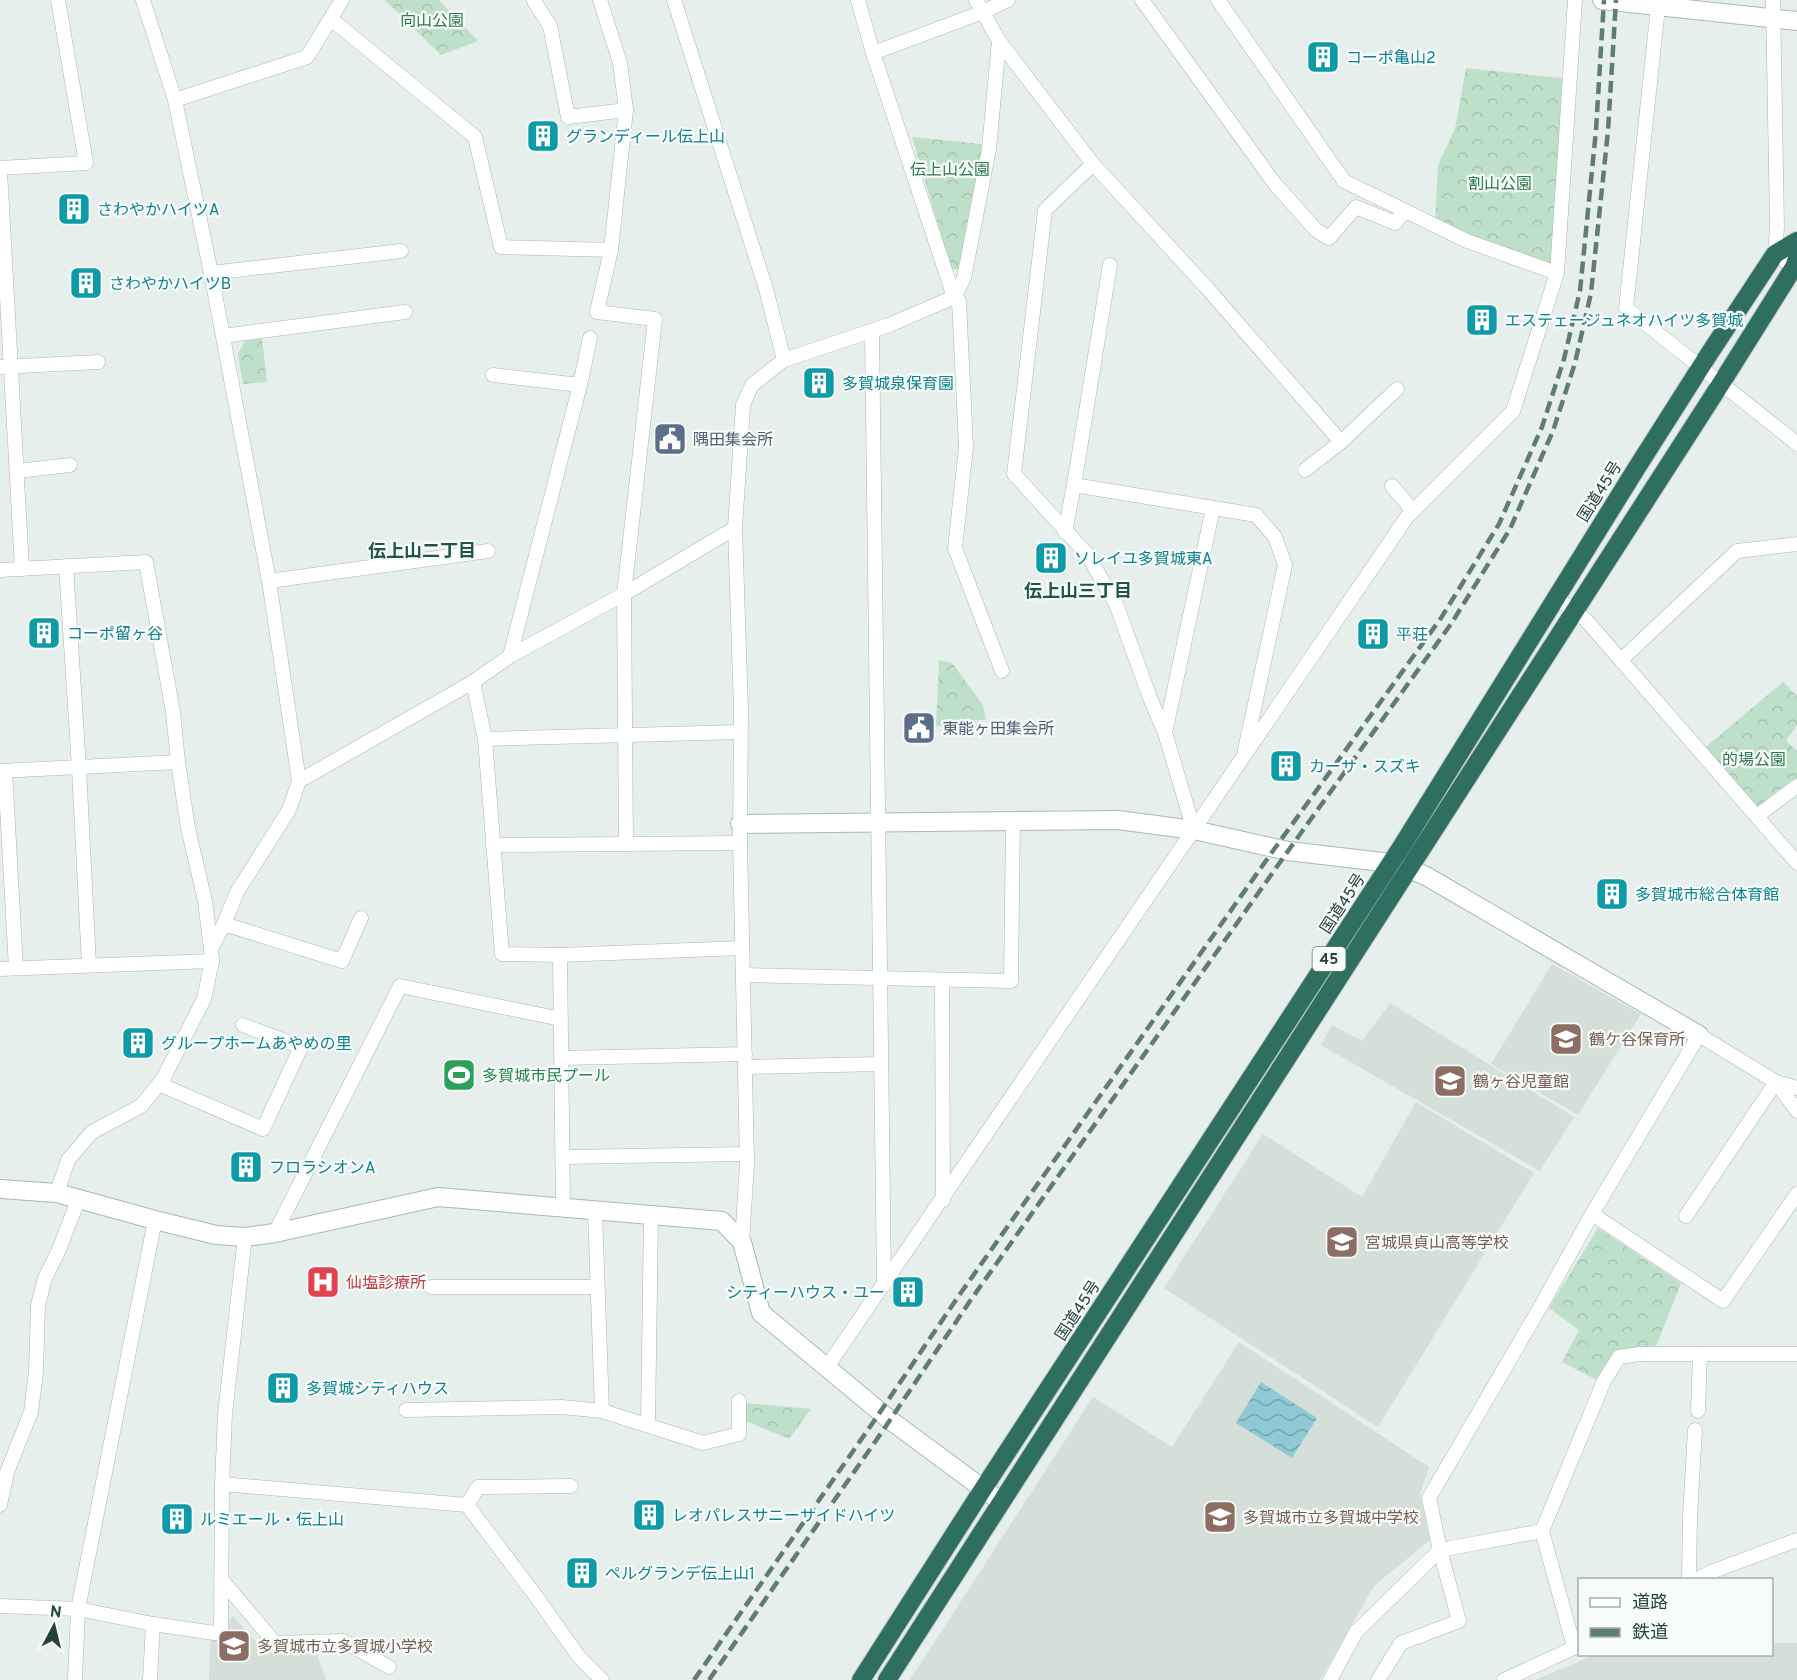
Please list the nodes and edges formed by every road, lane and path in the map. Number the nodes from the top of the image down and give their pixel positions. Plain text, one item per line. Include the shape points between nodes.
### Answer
1 (58, 0) edge
2 (143, 0) edge
3 (342, 0) edge
4 (600, 0) edge
5 (674, 0) edge
6 (858, 0) edge
7 (1008, 0) edge
8 (1142, 0) edge
9 (1218, 0) edge
10 (1575, 0) edge
11 (1602, 0) edge
12 (1773, 0) edge
13 (534, 1) edge
14 (979, 6) edge
15 (1658, 7) junction
16 (331, 19) junction
17 (1773, 19) junction
18 (1797, 21) edge
19 (999, 41) junction
20 (873, 53) junction
21 (175, 100) junction
22 (626, 111) junction
23 (1093, 164) junction
24 (0, 170) edge
25 (1405, 211) junction
26 (1797, 241) edge
27 (611, 250) junction
28 (401, 251) dead end
29 (1775, 254) junction
30 (1795, 263) edge
31 (1110, 265) dead end
32 (211, 273) junction
33 (1557, 273) junction
34 (954, 297) junction
35 (405, 312) dead end
36 (872, 331) junction
37 (222, 336) junction
38 (590, 338) dead end
39 (784, 360) junction
40 (98, 362) dead end
41 (5, 367) edge
42 (1700, 368) junction
43 (493, 375) dead end
44 (1722, 382) junction
45 (580, 385) junction
46 (1397, 388) dead end
47 (1341, 442) junction
48 (1797, 444) edge
49 (70, 465) dead end
50 (1305, 470) dead end
51 (17, 471) junction
52 (1074, 485) junction
53 (1392, 486) dead end
54 (1214, 508) junction
55 (1413, 511) junction
56 (735, 528) junction
57 (1065, 532) junction
58 (1797, 544) edge
59 (488, 552) dead end
60 (66, 567) junction
61 (22, 569) junction
62 (0, 570) edge
63 (269, 581) junction
64 (624, 594) junction
65 (1556, 597) junction
66 (1575, 611) junction
67 (510, 656) junction
68 (1622, 659) junction
69 (1002, 671) dead end
70 (473, 682) junction
71 (741, 732) junction
72 (1165, 733) junction
73 (624, 735) junction
74 (485, 738) junction
75 (1244, 758) junction
76 (178, 762) junction
77 (79, 768) junction
78 (3, 771) edge
79 (299, 781) junction
80 (1797, 786) edge
81 (1757, 816) junction
82 (1013, 820) junction
83 (740, 824) junction
84 (878, 824) junction
85 (1194, 830) junction
86 (740, 843) junction
87 (626, 844) junction
88 (494, 845) junction
89 (1797, 862) edge
90 (1391, 863) junction
91 (1410, 868) junction
92 (361, 918) dead end
93 (224, 924) junction
94 (742, 948) junction
95 (211, 955) junction
96 (560, 955) junction
97 (89, 965) junction
98 (16, 968) junction
99 (0, 969) edge
100 (743, 975) junction
101 (880, 978) junction
102 (942, 980) junction
103 (561, 1019) junction
104 (243, 1025) dead end
105 (1699, 1035) junction
106 (561, 1058) junction
107 (745, 1060) junction
108 (881, 1064) junction
109 (1776, 1082) junction
110 (159, 1084) junction
111 (1797, 1088) edge
112 (1797, 1111) edge
113 (747, 1154) junction
114 (563, 1157) junction
115 (0, 1189) edge
116 (57, 1193) junction
117 (1797, 1194) edge
118 (79, 1198) junction
119 (943, 1200) junction
120 (563, 1208) junction
121 (595, 1210) junction
122 (1592, 1214) junction
123 (651, 1215) junction
124 (1686, 1216) dead end
125 (155, 1220) junction
126 (275, 1233) junction
127 (245, 1237) junction
128 (742, 1242) junction
129 (884, 1285) junction
130 (431, 1287) dead end
131 (597, 1287) junction
132 (1700, 1354) junction
133 (1797, 1354) edge
134 (827, 1367) junction
135 (739, 1401) dead end
136 (406, 1410) dead end
137 (602, 1411) junction
138 (1698, 1411) dead end
139 (648, 1425) junction
140 (1695, 1430) dead end
141 (222, 1484) junction
142 (571, 1486) dead end
143 (983, 1489) junction
144 (1001, 1502) junction
145 (0, 1505) edge
146 (467, 1505) junction
147 (1542, 1531) junction
148 (1797, 1540) edge
149 (1440, 1550) junction
150 (1689, 1578) edge
151 (1700, 1578) edge
152 (221, 1579) junction
153 (0, 1606) edge
154 (78, 1609) junction
155 (153, 1624) junction
156 (1576, 1646) edge
157 (388, 1667) dead end
158 (75, 1680) edge
159 (150, 1680) edge
160 (602, 1680) edge
161 (861, 1680) edge
162 (887, 1680) edge
163 (1330, 1680) edge
164 (1378, 1680) edge
165 (1504, 1680) edge

1 - 24 street via 86,163
2 - 21 street
3 - 16 street
4 - 22 street via 620,63
5 - 39 street via 766,289
6 - 20 street
7 - 14 street
8 - 25 street via 1275,184 1316,230 1329,238 1356,207 1395,223
9 - 25 street via 1344,181
10 - 33 street
11 - 15 street
12 - 17 street
13 - 22 street via 550,26 568,117
14 - 19 street
14 - 20 street
15 - 17 street
15 - 42 street via 1626,308
16 - 21 street via 307,57
16 - 27 street via 475,137 501,247
17 - 18 street
17 - 29 street
19 - 23 street
19 - 34 street via 988,148 964,278
20 - 34 street
21 - 32 street
22 - 27 street
23 - 47 street
23 - 57 street via 1045,210 1014,474
24 - 41 street
25 - 33 street via 1467,241
26 - 29 highway, 国道45号 / 45
27 - 64 street via 597,312 655,319
28 - 32 street
29 - 30 street
29 - 42 highway, 国道45号 / 45
30 - 44 highway, 45
31 - 52 street
32 - 37 street
33 - 55 street via 1513,411
34 - 36 street
34 - 69 street via 959,301 966,447 955,548
35 - 37 street
36 - 39 street
36 - 84 street
37 - 63 street
38 - 45 street
39 - 56 street via 752,385 743,405
40 - 41 street
41 - 51 street
42 - 44 street
42 - 65 highway, 国道45号 / 45
43 - 45 street
44 - 48 street
44 - 66 highway, 45
45 - 67 street
46 - 47 street
47 - 50 street
49 - 51 street
51 - 61 street
52 - 54 street
52 - 57 street
53 - 55 street
54 - 72 street
54 - 75 street via 1256,515 1275,537 1285,565
55 - 75 street
56 - 64 street
56 - 71 street
57 - 72 street via 1087,554 1116,604
58 - 68 street via 1737,551
59 - 63 street
60 - 61 street
60 - 76 street via 146,562
60 - 77 street
61 - 62 street
63 - 79 street
64 - 67 street
64 - 73 street
65 - 66 street
65 - 90 highway, 国道45号 / 45
66 - 68 street
66 - 91 highway, 45
67 - 70 street
68 - 81 street
70 - 74 street
70 - 79 street
71 - 73 street
71 - 83 street
72 - 85 street
73 - 74 street
73 - 87 street
74 - 88 street
75 - 85 street
76 - 77 street
76 - 95 street via 205,901
77 - 78 street
77 - 97 street
78 - 98 street
79 - 93 street via 289,810 237,892
80 - 81 street
81 - 89 street
82 - 84 street
82 - 85 street via 1118,820
82 - 102 street via 1011,981
83 - 84 street
83 - 86 street
84 - 101 street
85 - 90 street via 1288,851
85 - 119 street
86 - 87 street
86 - 94 street
87 - 88 street
88 - 96 street via 502,954
90 - 91 street
90 - 143 highway, 国道45号 / 45
91 - 105 street
91 - 144 highway, 45
92 - 93 street via 342,961
93 - 95 street
94 - 96 street
94 - 100 street
95 - 97 street
95 - 110 street via 204,999
96 - 103 street
97 - 98 street
98 - 99 street
100 - 101 street
100 - 107 street
101 - 102 street
101 - 108 street
102 - 119 street
103 - 106 street
103 - 126 street via 400,986
104 - 110 street via 301,1047 263,1129
105 - 109 street
105 - 122 street
106 - 107 street
106 - 114 street
107 - 108 street
107 - 113 street
108 - 129 street
109 - 111 street
109 - 112 street
109 - 124 street
110 - 116 street via 141,1106 93,1132 68,1160
113 - 114 street
113 - 128 street
114 - 120 street
115 - 116 street
116 - 118 street
117 - 122 street via 1723,1301
118 - 125 street
118 - 145 street via 45,1278 38,1305 31,1412 7,1472
119 - 129 street
120 - 121 street
120 - 126 street via 438,1197
121 - 123 street
121 - 131 street
122 - 149 street via 1429,1498
123 - 128 street via 722,1221
123 - 139 street
125 - 127 street via 216,1235
125 - 154 street
126 - 127 street
127 - 141 street via 225,1414
128 - 134 street via 761,1313
129 - 134 street
130 - 131 street
131 - 137 street
132 - 133 street
132 - 138 street
132 - 147 street via 1619,1357 1604,1381
134 - 143 street
135 - 139 street via 740,1434 703,1443
136 - 137 street via 562,1407
137 - 139 street
140 - 150 street
141 - 146 street
141 - 152 street
142 - 146 street via 478,1487
143 - 144 street
143 - 161 highway, 国道45号 / 45
144 - 162 highway, 45
146 - 160 street via 579,1657
147 - 149 street
147 - 156 street
148 - 151 street
149 - 163 street via 1356,1632
149 - 164 street via 1459,1622 1401,1643
152 - 155 street via 221,1634
152 - 157 street via 275,1643 343,1641
153 - 154 street
154 - 155 street
154 - 158 street
155 - 159 street
156 - 165 street

